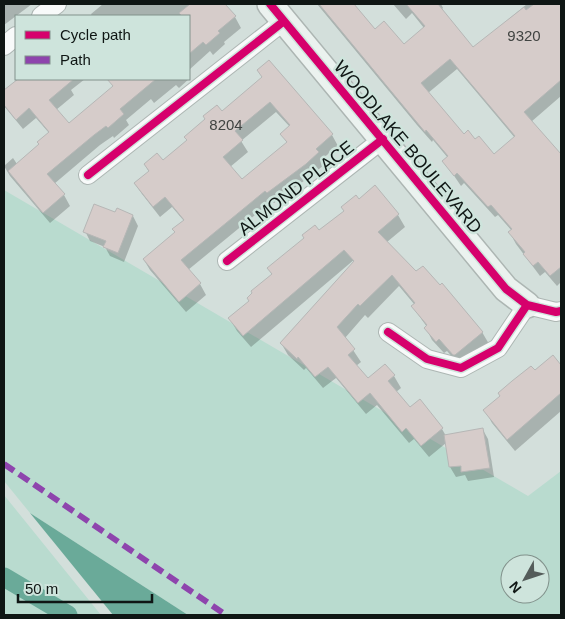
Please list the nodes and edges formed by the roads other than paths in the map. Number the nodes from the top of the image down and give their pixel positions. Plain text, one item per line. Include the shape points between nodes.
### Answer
1 (57, 4) edge
2 (277, 12) edge
3 (42, 15) edge
4 (15, 37) edge
5 (4, 46) edge
6 (383, 139) junction
7 (88, 175) dead end
8 (227, 261) dead end
9 (527, 305) junction
10 (561, 310) edge
11 (388, 332) dead end

1 - 3 street
2 - 6 street, WOODLAKE BOULEVARD
2 - 7 street
4 - 5 street
6 - 8 street, ALMOND PLACE
6 - 9 street, WOODLAKE BOULEVARD via 506,289
9 - 10 street via 556,312
9 - 11 street via 498,348 461,368 427,359

